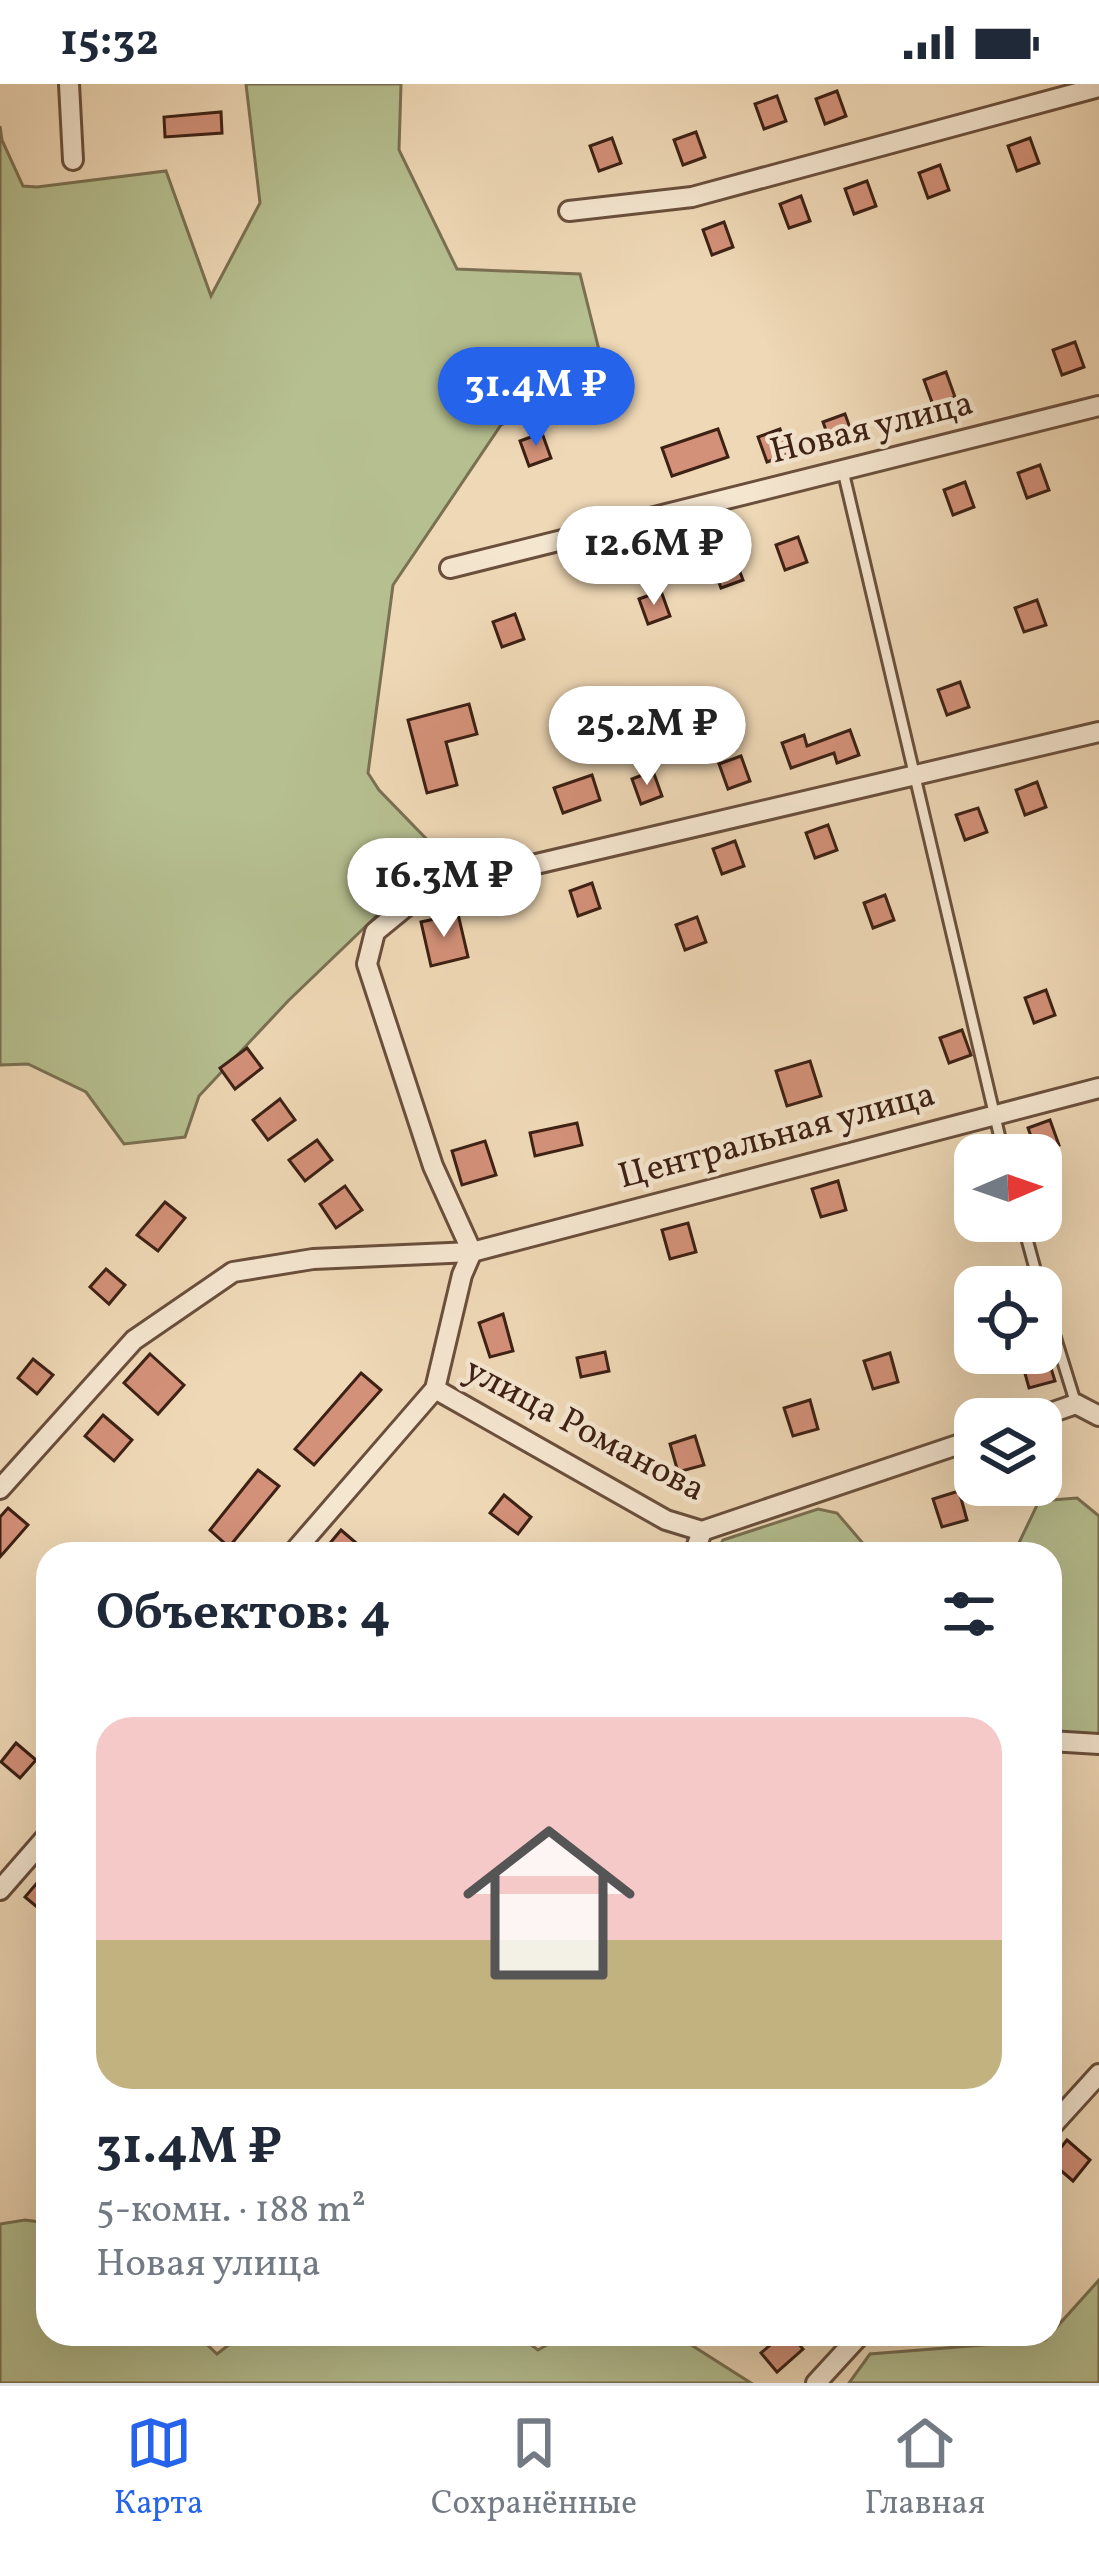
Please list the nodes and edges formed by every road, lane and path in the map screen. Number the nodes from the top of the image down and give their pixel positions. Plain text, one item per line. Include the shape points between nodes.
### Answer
1 (69, 84) edge
2 (1099, 87) edge
3 (73, 160) dead end
4 (569, 211) dead end
5 (1099, 406) edge
6 (843, 470) junction
7 (450, 568) dead end
8 (1099, 732) edge
9 (914, 775) junction
10 (1099, 1088) edge
11 (993, 1114) junction
12 (998, 1134) edge
13 (472, 1252) junction
14 (1062, 1359) edge
15 (435, 1389) junction
16 (1076, 1404) junction
17 (1062, 1409) edge
18 (1099, 1416) edge
19 (954, 1446) edge
20 (0, 1489) edge
21 (702, 1531) junction
22 (302, 1542) edge
23 (698, 1542) edge
24 (1062, 1742) edge
25 (1099, 1744) edge
26 (36, 1849) edge
27 (0, 1890) edge
28 (1099, 2074) edge
29 (1062, 2115) edge
30 (850, 2346) edge
31 (816, 2383) edge

1 - 3 street
2 - 4 street via 692,197
5 - 6 street, Новая улица
6 - 7 street, Новая улица
6 - 9 lane
8 - 9 street
9 - 11 lane
9 - 13 street via 451,884 414,900 375,932 367,964 434,1166
10 - 11 street, Центральная улица
11 - 12 lane
11 - 13 street, Центральная улица
13 - 15 street
13 - 20 street, Центральная улица via 314,1259 232,1272 134,1340
14 - 16 lane
15 - 21 street, улица Романова via 666,1520
15 - 22 street
16 - 17 street
16 - 18 street
19 - 21 street, улица Романова
21 - 23 street
24 - 25 street
26 - 27 street
28 - 29 street
30 - 31 street

